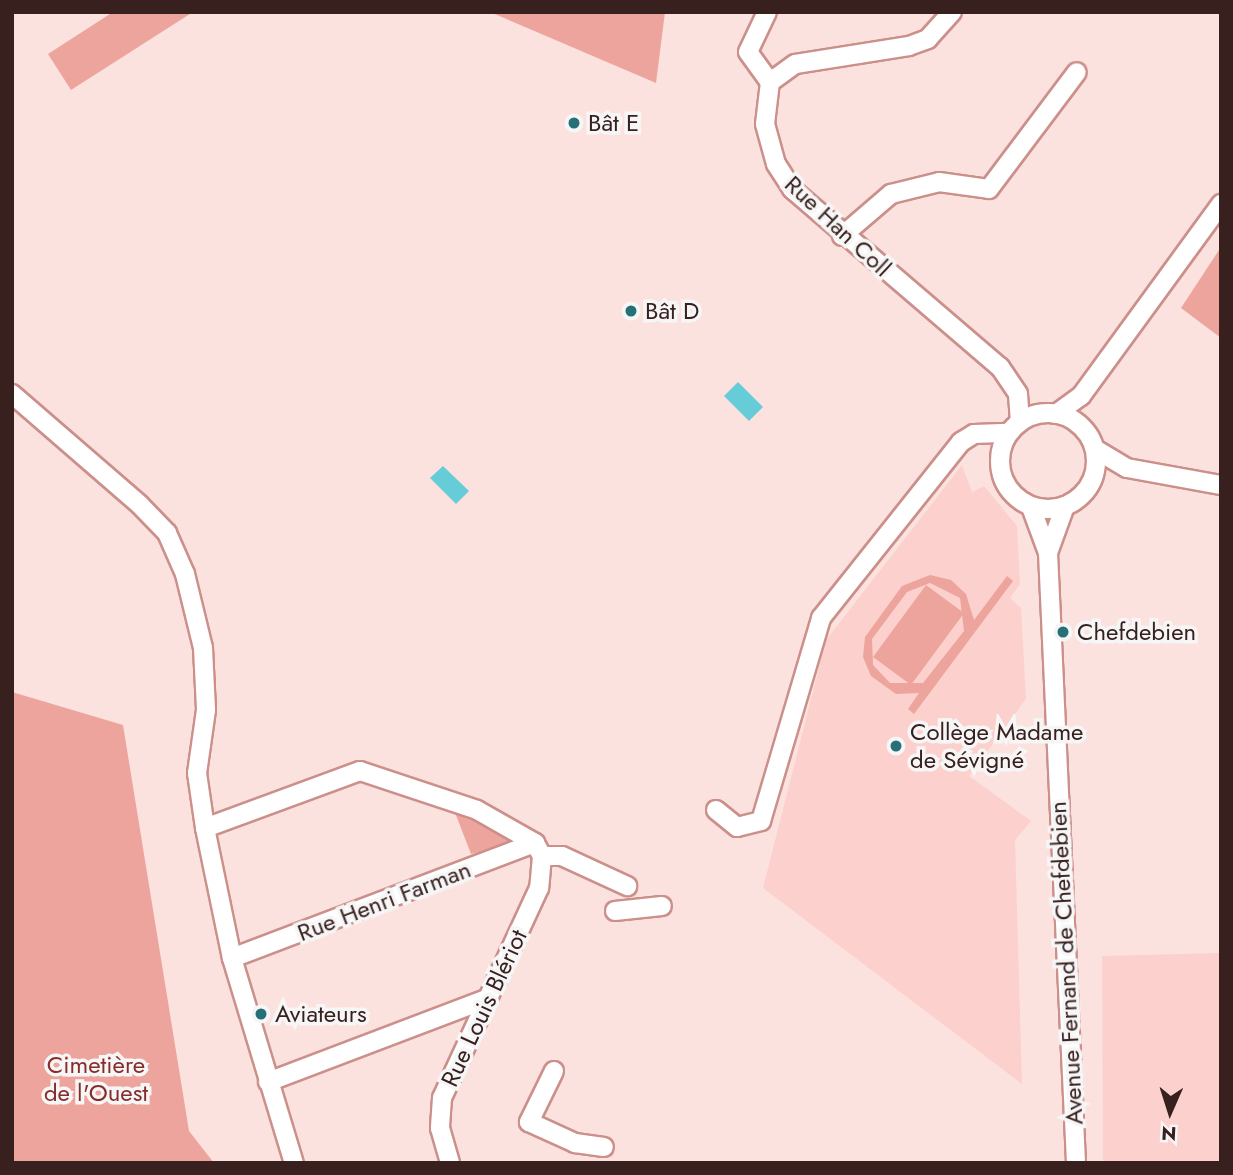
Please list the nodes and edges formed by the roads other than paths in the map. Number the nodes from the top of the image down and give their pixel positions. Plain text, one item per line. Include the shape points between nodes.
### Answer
1 (767, 12) edge
2 (952, 12) edge
3 (1077, 72) dead end
4 (770, 82) junction
5 (1221, 204) edge
6 (842, 236) junction
7 (12, 394) edge
8 (1018, 394) junction
9 (1081, 396) junction
10 (1048, 414) junction
11 (1081, 426) junction
12 (1014, 428) junction
13 (988, 436) junction
14 (1095, 449) junction
15 (1000, 454) junction
16 (1127, 468) junction
17 (1094, 476) junction
18 (1221, 485) edge
19 (1065, 506) junction
20 (1031, 507) junction
21 (1048, 553) junction
22 (716, 810) dead end
23 (205, 828) junction
24 (539, 850) junction
25 (627, 886) dead end
26 (662, 906) dead end
27 (615, 911) dead end
28 (232, 958) junction
29 (487, 999) junction
30 (554, 1071) dead end
31 (268, 1082) junction
32 (604, 1147) dead end
33 (294, 1163) edge
34 (450, 1163) edge
35 (1076, 1163) edge

1 - 4 street via 748,52
2 - 4 street via 928,39 795,64
3 - 6 street via 989,190 939,182 891,194
4 - 6 street, Rue Han Coll via 765,124 776,164
5 - 9 street
6 - 8 street, Rue Han Coll via 1000,367
7 - 23 street via 140,505 176,553 204,648 206,710 197,773
8 - 10 street, Rue Han Coll
8 - 12 street
9 - 10 street
9 - 11 street
10 - 11 street
10 - 12 street
11 - 14 street
12 - 13 street
12 - 15 street
13 - 15 street
13 - 22 street via 961,442 821,618 761,821 737,827
14 - 16 street
14 - 17 street
15 - 20 street via 1006,486
16 - 17 street
16 - 18 street
17 - 19 street
19 - 20 street
19 - 21 street, Avenue Fernand de Chefdebien
20 - 21 street, Avenue Fernand de Chefdebien
21 - 35 street, Avenue Fernand de Chefdebien
23 - 24 street via 360,771 477,810
23 - 28 street
24 - 25 street
24 - 28 street, Rue Henri Farman
24 - 29 street, Rue Louis Blériot via 540,888
26 - 27 street
28 - 31 street
29 - 31 street
29 - 34 street, Rue Louis Blériot via 442,1098 440,1128
30 - 32 street via 529,1122 575,1143
31 - 33 street

